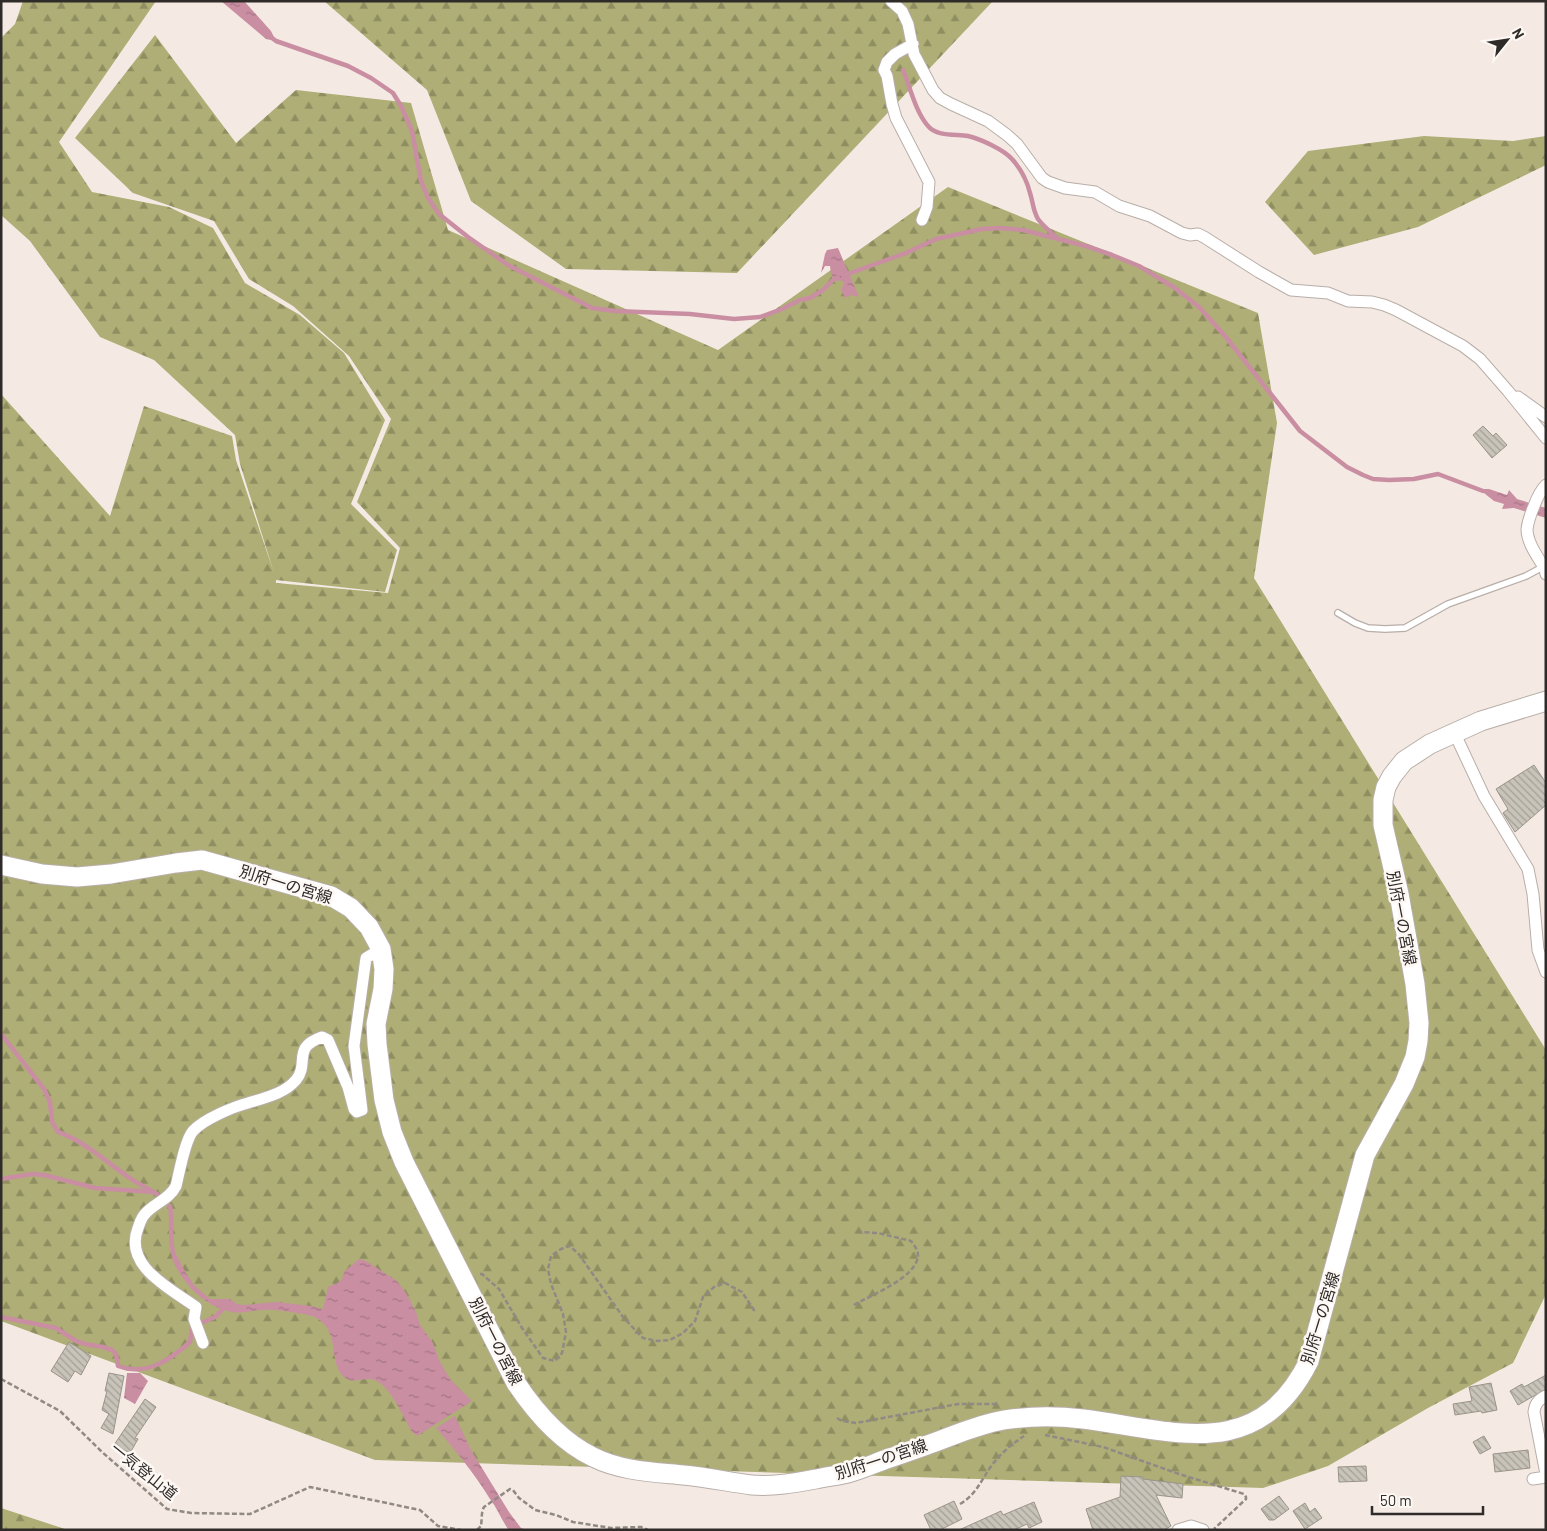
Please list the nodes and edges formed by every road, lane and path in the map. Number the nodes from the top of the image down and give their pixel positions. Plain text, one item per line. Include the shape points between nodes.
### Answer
1 (892, 1) edge
2 (913, 44) junction
3 (922, 220) dead end
4 (1508, 391) junction
5 (1546, 417) edge
6 (1546, 438) edge
7 (1546, 485) edge
8 (1545, 571) edge
9 (1338, 613) dead end
10 (1546, 701) edge
11 (1454, 732) junction
12 (1, 865) edge
13 (380, 949) junction
14 (1546, 972) edge
15 (860, 1232) dead end
16 (464, 1278) junction
17 (854, 1305) dead end
18 (756, 1313) dead end
19 (202, 1343) dead end
20 (1, 1379) edge
21 (1546, 1396) edge
22 (994, 1403) dead end
23 (838, 1418) dead end
24 (1017, 1418) junction
25 (1043, 1434) dead end
26 (1546, 1475) edge
27 (1533, 1479) dead end
28 (960, 1504) dead end
29 (461, 1530) edge
30 (477, 1530) edge
31 (648, 1530) edge
32 (1178, 1530) edge
33 (1203, 1530) edge
34 (1214, 1530) edge

1 - 2 street via 902,11
2 - 3 street via 895,54 884,70 896,118 929,182 928,207
2 - 4 street via 914,54 932,90 940,98 988,121 1007,135 1048,182 1064,188 1095,192 1182,233 1198,234 1291,290 1328,293 1348,301 1372,302 1396,310 1463,346 1480,359
4 - 5 street
4 - 6 street
7 - 8 street via 1536,500 1527,530
8 - 9 lane via 1539,569 1448,604 1405,628 1368,628
10 - 11 main road, 別府一の宮線
11 - 14 street via 1484,796 1528,869 1534,894 1538,950
11 - 24 main road, 別府一の宮線 via 1404,761 1386,787 1383,825 1415,984 1418,1041 1404,1084 1365,1156 1309,1361 1300,1379 1264,1416 1239,1428 1216,1433 1196,1435 1143,1430 1083,1419
12 - 13 main road, 別府一の宮線 via 77,877 202,860 331,896 363,920
13 - 16 main road, 別府一の宮線 via 384,969 376,1024 377,1044 384,1100 392,1132 404,1162
13 - 19 street via 366,958 354,1046 362,1110 357,1112 354,1109 328,1040 322,1037 311,1041 304,1050 296,1080 275,1095 226,1111 193,1131 172,1193 142,1217 134,1238 137,1257 161,1282 196,1307 194,1320
15 - 17 path via 911,1241 918,1253 916,1264 906,1276
16 - 18 path via 482,1274 494,1284 543,1358 555,1361 562,1353 566,1332 548,1269 551,1256 561,1248 570,1246 578,1253 622,1317 643,1338 670,1340 683,1333 695,1321 703,1297 714,1287 725,1283 742,1292
16 - 24 main road, 別府一の宮線 via 516,1383 531,1406 574,1446 595,1458 628,1469 754,1485 796,1483 851,1472 977,1427
20 - 29 path, 一気登山道 via 60,1410 167,1509 191,1514 250,1514 310,1487 420,1510 438,1526
21 - 26 street via 1538,1402 1534,1412
22 - 23 path via 958,1404 856,1423
24 - 28 path via 1027,1434 1005,1450 973,1495
25 - 34 path via 1103,1447 1244,1494 1246,1499
26 - 27 street
30 - 31 path via 481,1526 484,1507 510,1489 535,1510 573,1522
32 - 33 street via 1191,1526

